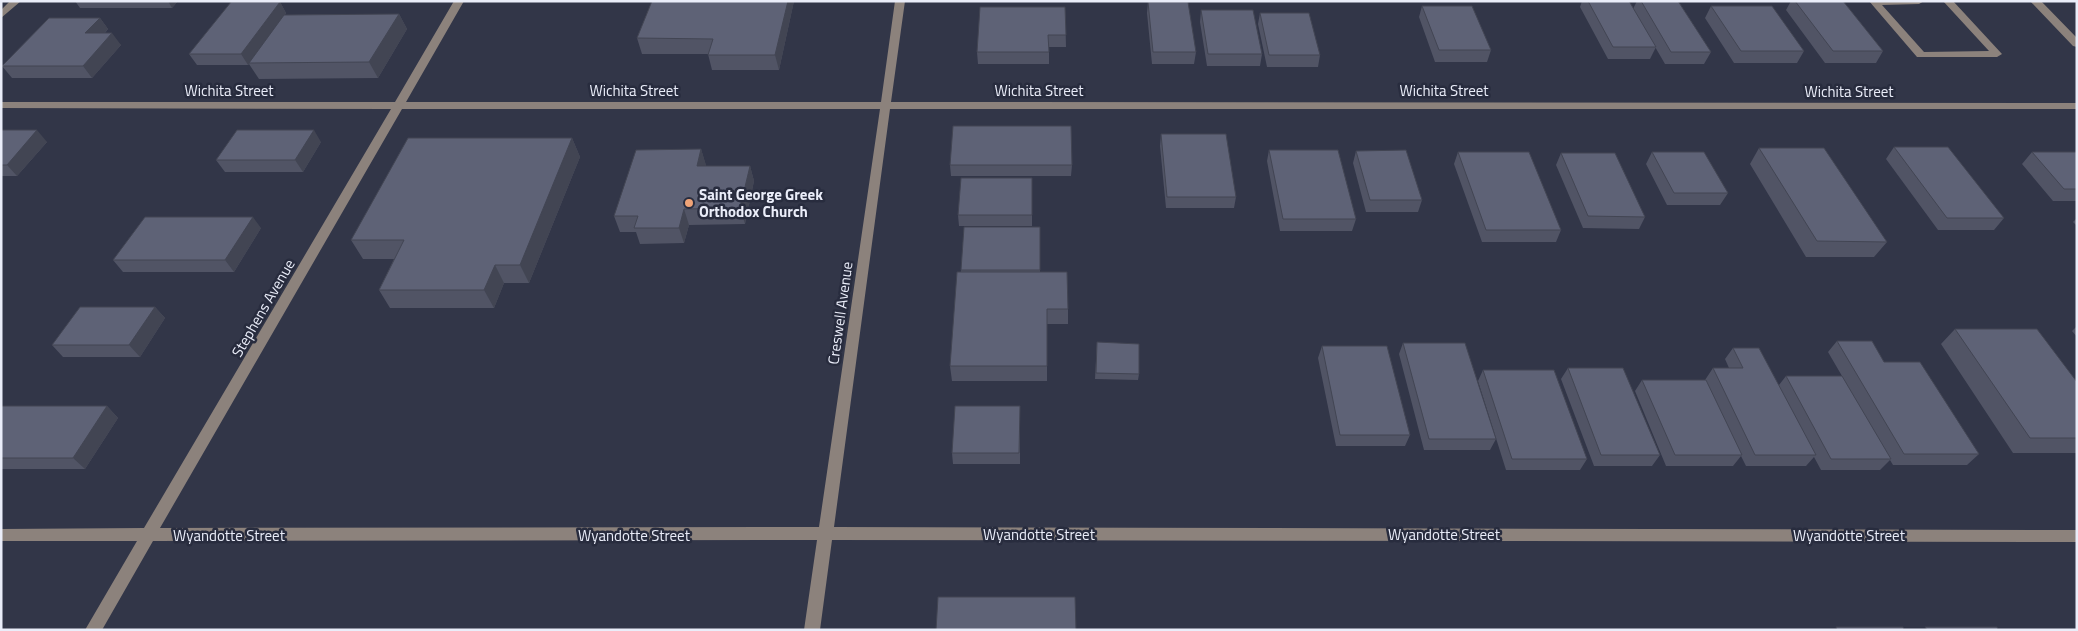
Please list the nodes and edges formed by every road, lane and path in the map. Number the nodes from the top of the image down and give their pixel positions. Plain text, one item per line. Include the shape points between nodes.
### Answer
1 (16, 1) edge
2 (459, 1) edge
3 (900, 1) edge
4 (1919, 1) edge
5 (1948, 1) edge
6 (2034, 1) edge
7 (1874, 2) edge
8 (1, 15) edge
9 (2077, 44) edge
10 (1, 105) edge
11 (885, 105) junction
12 (400, 106) junction
13 (2077, 106) edge
14 (1, 536) edge
15 (149, 536) junction
16 (825, 536) junction
17 (2077, 536) edge
18 (93, 630) edge
19 (812, 630) edge

1 - 8 street
2 - 12 street, Stephens Avenue
3 - 11 street, Creswell Avenue
4 - 7 street
5 - 7 street via 1997,54 1921,55
6 - 9 street
10 - 12 street, Wichita Street
11 - 12 street, Wichita Street
11 - 13 street, Wichita Street
11 - 16 street, Creswell Avenue
12 - 15 street, Stephens Avenue
14 - 15 street, Wyandotte Street
15 - 16 street, Wyandotte Street
15 - 18 street, Stephens Avenue
16 - 17 street, Wyandotte Street
16 - 19 street, Creswell Avenue

